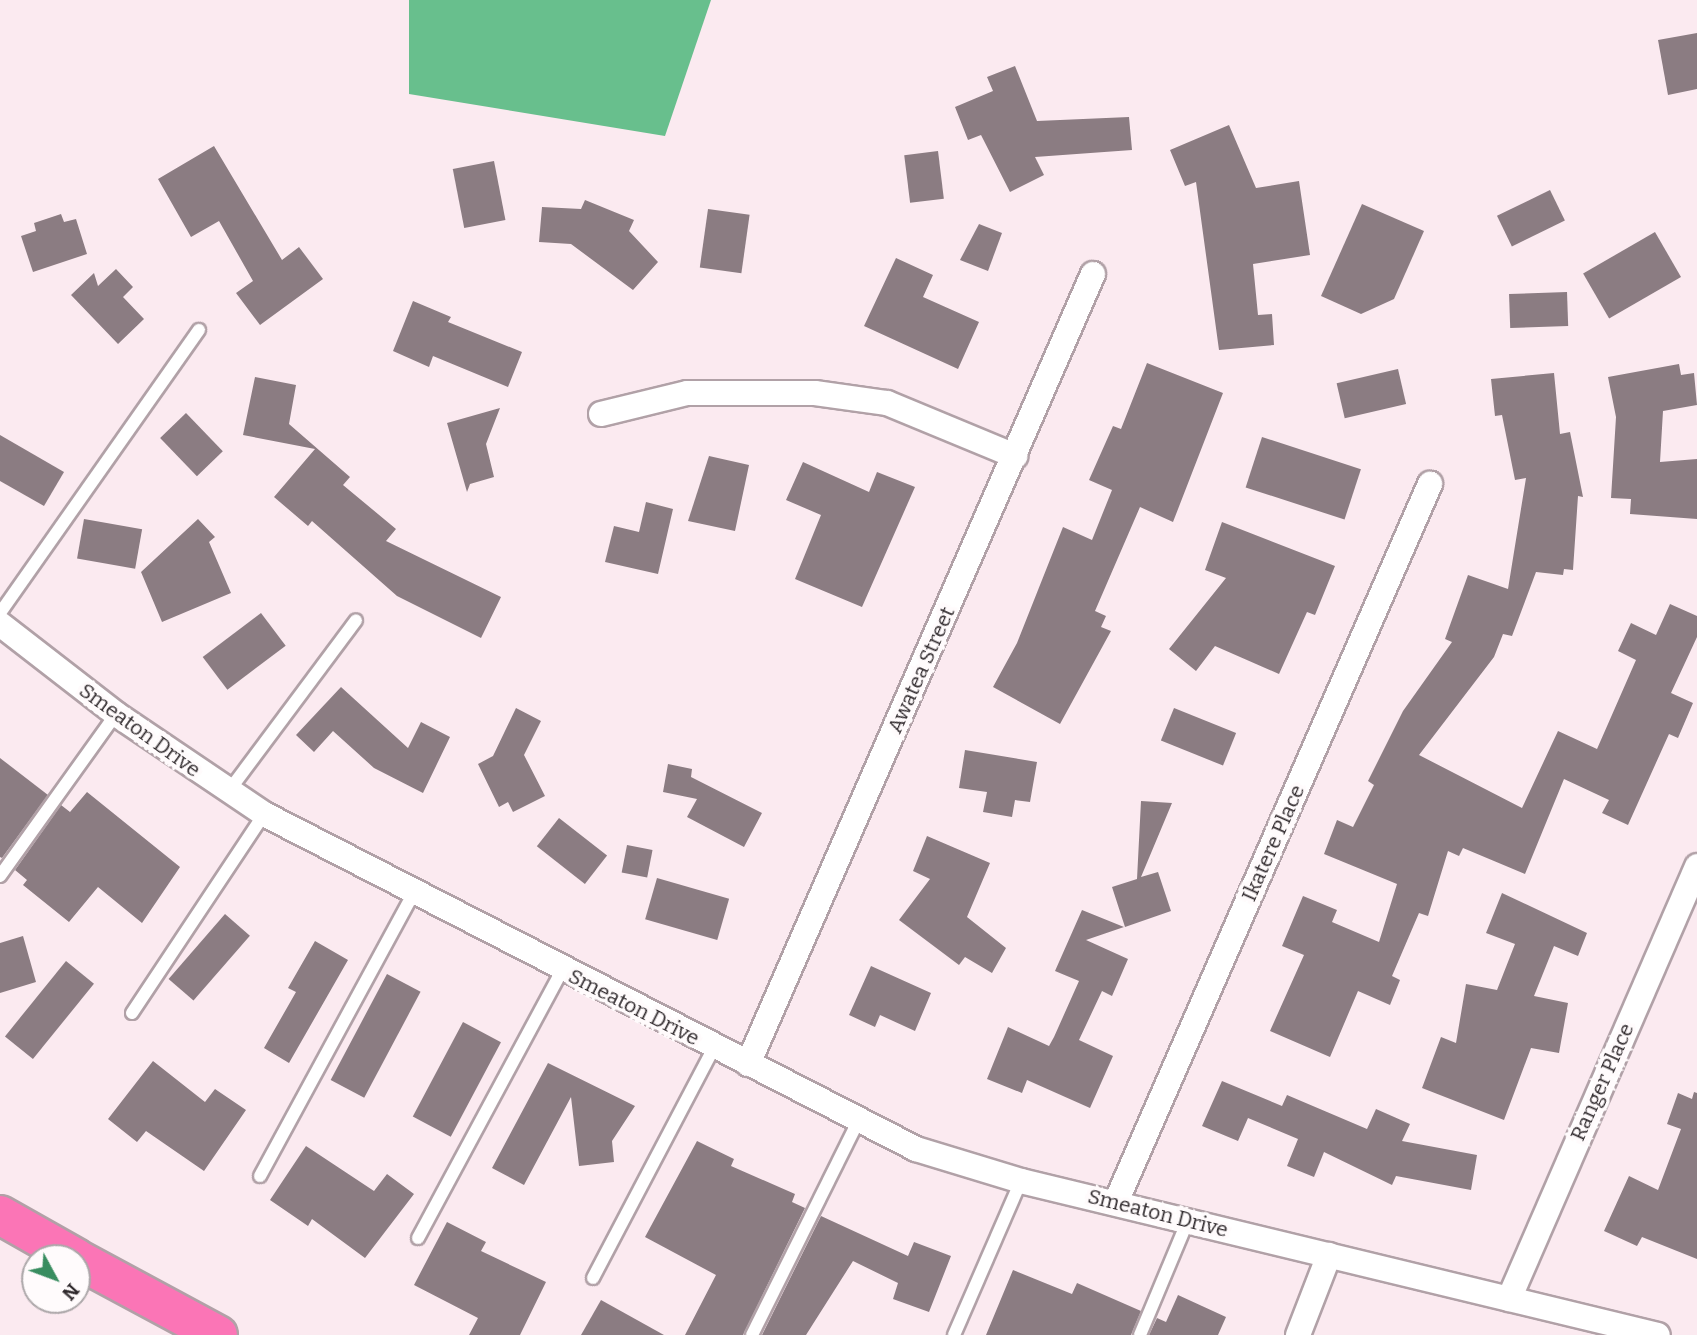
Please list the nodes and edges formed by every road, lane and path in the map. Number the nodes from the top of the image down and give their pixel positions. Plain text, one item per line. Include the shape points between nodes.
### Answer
1 (1093, 274) dead end
2 (199, 330) dead end
3 (601, 414) dead end
4 (1015, 456) junction
5 (1430, 484) dead end
6 (0, 613) edge
7 (356, 620) dead end
8 (0, 624) edge
9 (116, 714) junction
10 (228, 792) junction
11 (264, 814) junction
12 (1697, 866) edge
13 (0, 876) edge
14 (414, 892) junction
15 (562, 971) junction
16 (132, 1013) dead end
17 (714, 1048) junction
18 (748, 1064) junction
19 (858, 1121) junction
20 (260, 1176) dead end
21 (1021, 1181) junction
22 (1116, 1202) junction
23 (0, 1215) edge
24 (1188, 1220) junction
25 (418, 1238) dead end
26 (52, 1244) edge
27 (1329, 1255) junction
28 (91, 1266) edge
29 (593, 1278) dead end
30 (1509, 1299) junction
31 (218, 1335) edge
32 (752, 1335) edge
33 (954, 1335) edge
34 (1140, 1335) edge
35 (1298, 1335) edge
36 (1658, 1335) edge

1 - 4 street, Awatea Street
2 - 6 lane
3 - 4 street via 687,393 815,393 887,403
4 - 18 street, Awatea Street
5 - 22 street, Ikatere Place
7 - 10 lane
8 - 9 street, Smeaton Drive
9 - 10 street, Smeaton Drive
9 - 13 lane
10 - 11 street, Smeaton Drive
11 - 14 street, Smeaton Drive
11 - 16 lane
12 - 30 street, Ranger Place
14 - 15 street, Smeaton Drive
14 - 20 lane
15 - 17 street, Smeaton Drive
15 - 25 lane
17 - 18 street, Smeaton Drive
17 - 29 lane
18 - 19 street, Smeaton Drive
19 - 21 street, Smeaton Drive via 954,1164
19 - 32 lane
21 - 22 street, Smeaton Drive
21 - 33 lane
22 - 24 street, Smeaton Drive
23 - 26 highway
24 - 27 street, Smeaton Drive
24 - 34 lane
27 - 30 street, Smeaton Drive
27 - 35 street
28 - 31 highway
30 - 36 street, Smeaton Drive

